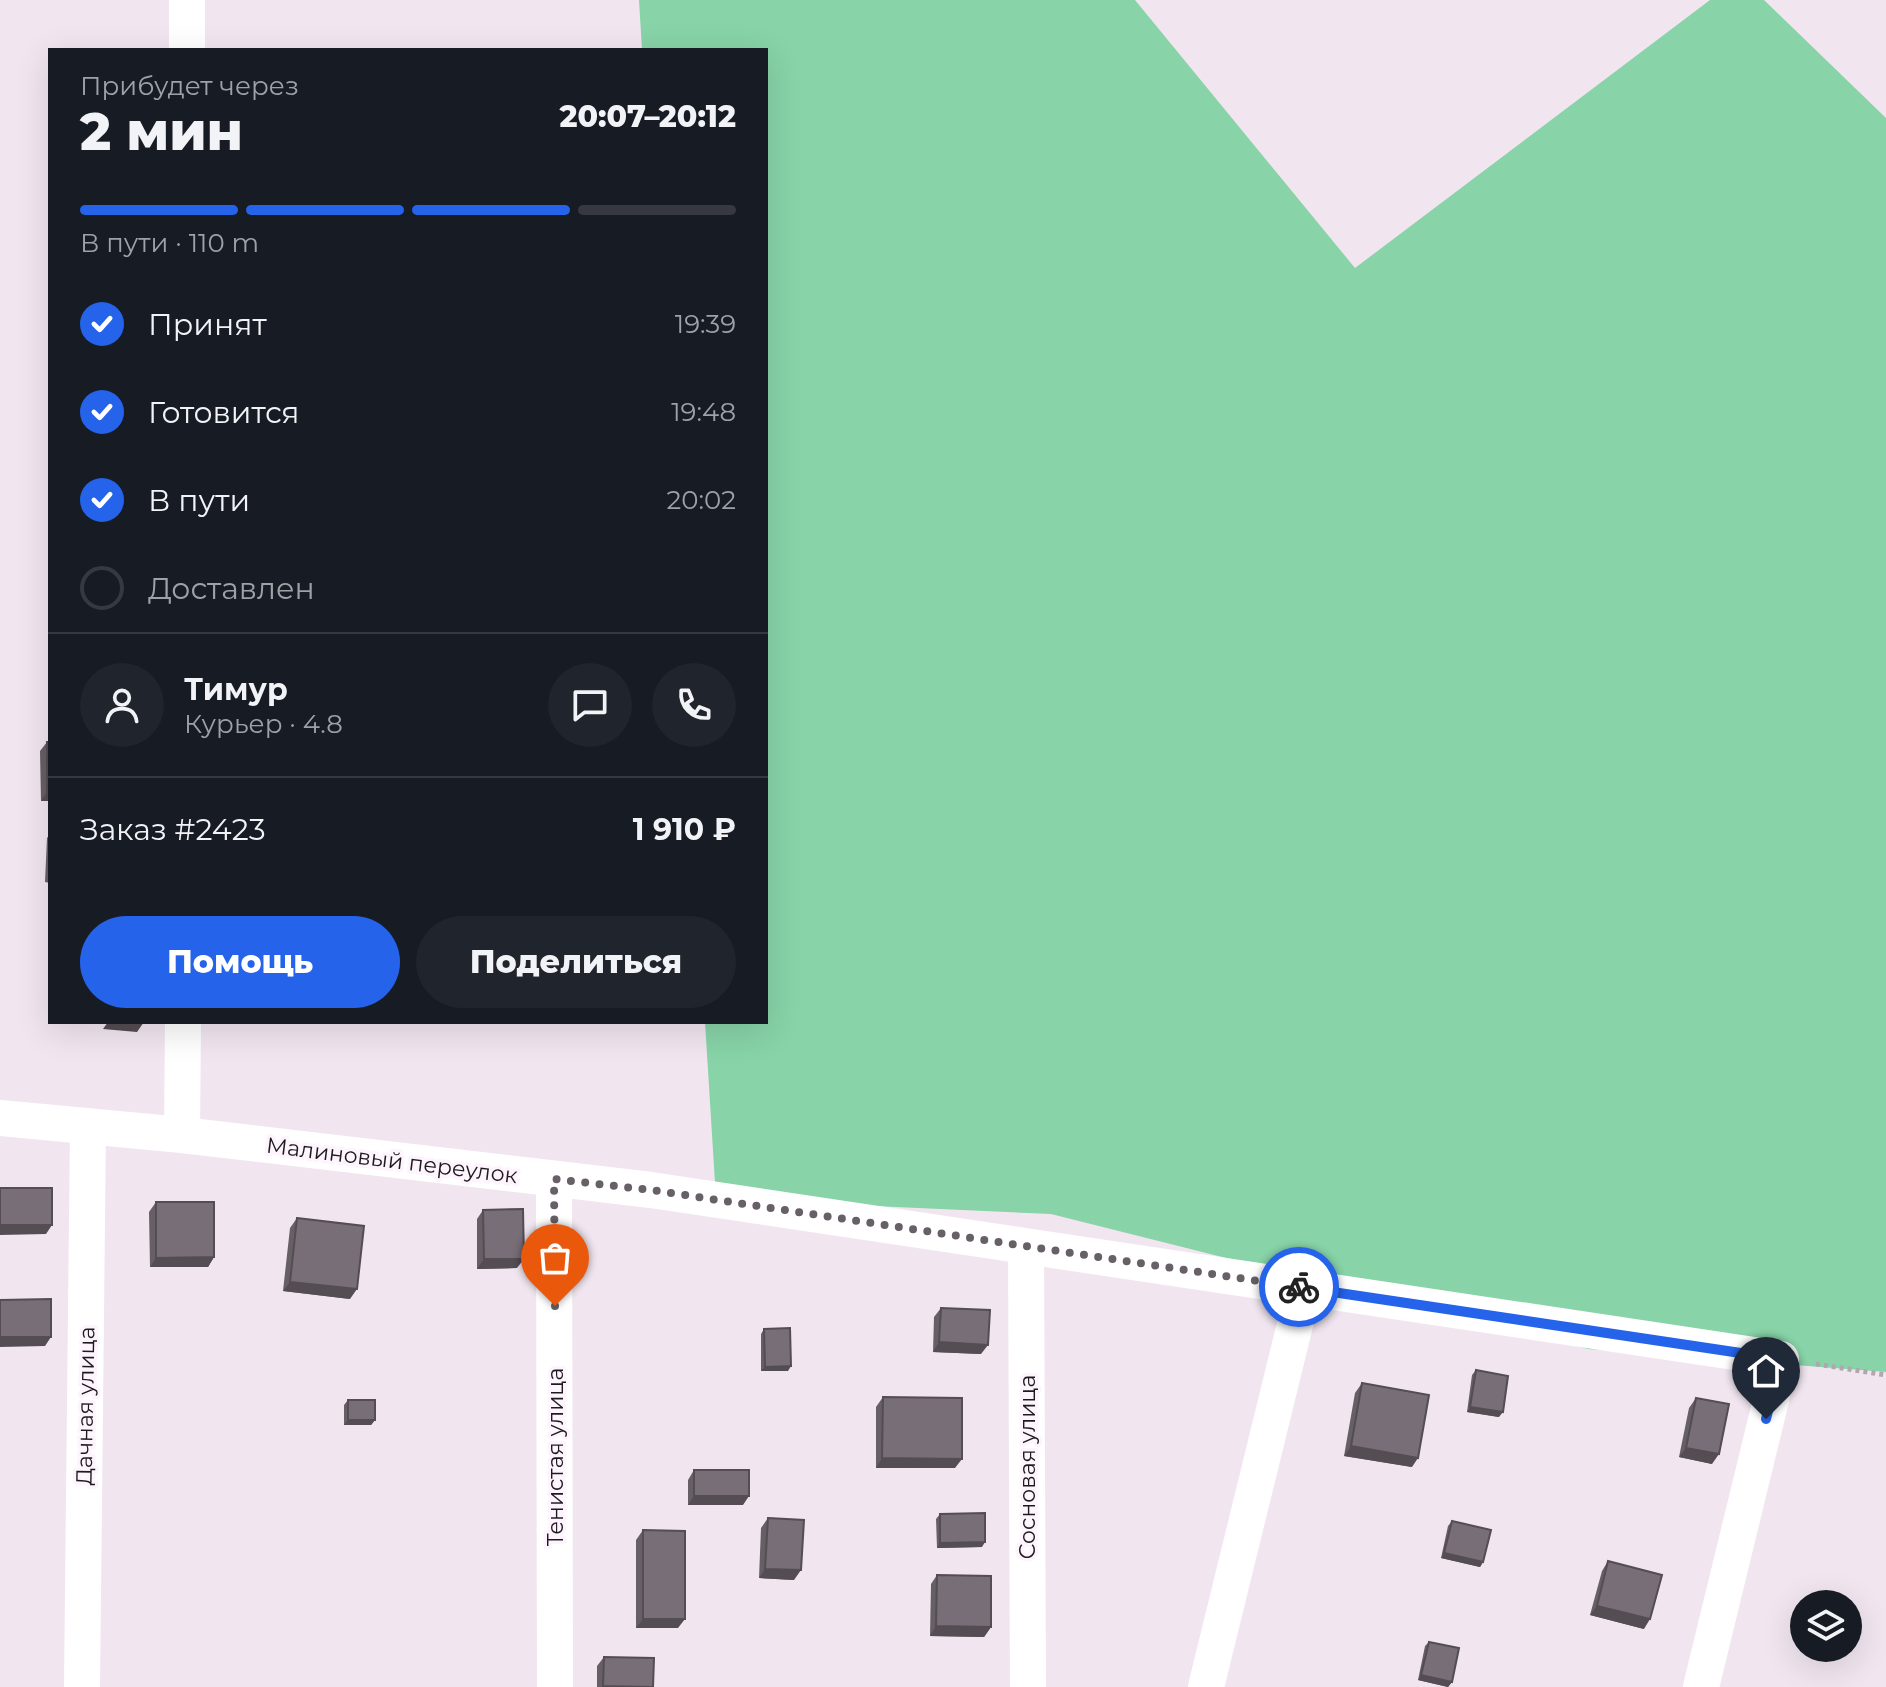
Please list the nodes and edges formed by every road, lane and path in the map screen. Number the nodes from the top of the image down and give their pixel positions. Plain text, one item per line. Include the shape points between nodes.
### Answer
1 (187, 0) edge
2 (187, 48) edge
3 (183, 1024) edge
4 (0, 1118) edge
5 (88, 1126) junction
6 (182, 1135) junction
7 (554, 1179) junction
8 (1026, 1247) junction
9 (1304, 1288) junction
10 (1781, 1359) junction
11 (1886, 1375) edge
12 (82, 1687) edge
13 (555, 1687) edge
14 (1028, 1687) edge
15 (1206, 1687) edge
16 (1701, 1687) edge

1 - 2 street
3 - 6 street
4 - 5 street, Малиновый переулок
5 - 6 street, Малиновый переулок
5 - 12 street, Дачная улица
6 - 7 street, Малиновый переулок
7 - 8 street, Малиновый переулок
7 - 13 street, Тенистая улица
8 - 9 street, Малиновый переулок
8 - 14 street, Сосновая улица
9 - 10 street, Малиновый переулок
9 - 15 street
10 - 11 path
10 - 16 street

